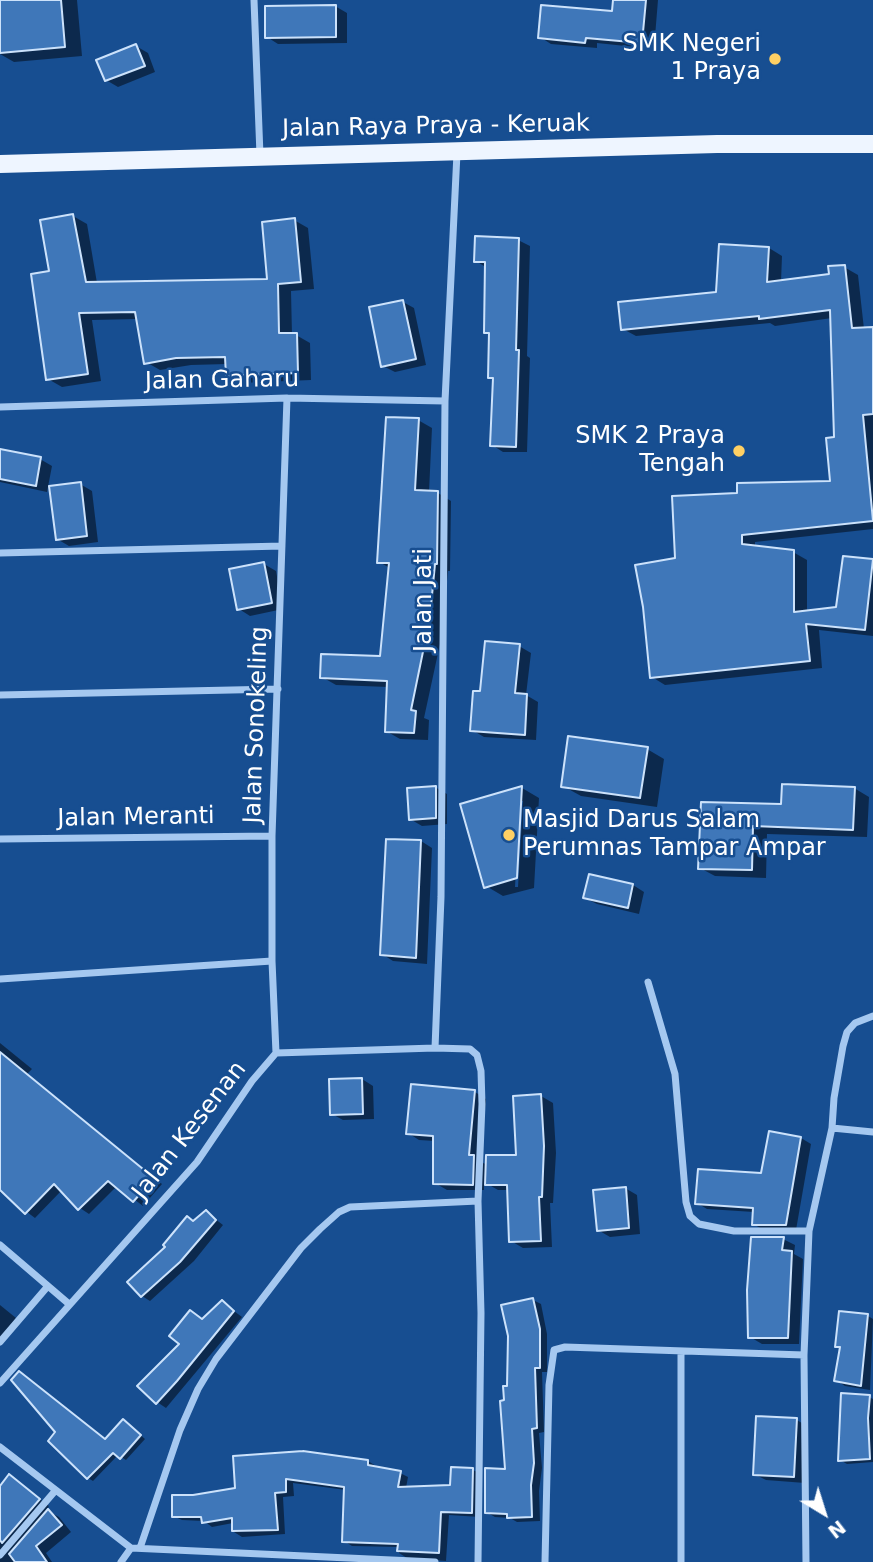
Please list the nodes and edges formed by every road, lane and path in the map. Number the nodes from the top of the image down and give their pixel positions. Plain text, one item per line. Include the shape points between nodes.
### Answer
1 (254, 0) edge
2 (873, 144) edge
3 (457, 152) junction
4 (260, 155) junction
5 (0, 164) edge
6 (287, 398) junction
7 (445, 401) junction
8 (0, 407) edge
9 (282, 546) junction
10 (0, 553) edge
11 (278, 689) junction
12 (0, 695) edge
13 (272, 836) junction
14 (0, 839) edge
15 (272, 961) junction
16 (0, 979) edge
17 (648, 982) dead end
18 (873, 1016) edge
19 (435, 1048) junction
20 (276, 1054) junction
21 (832, 1128) junction
22 (873, 1132) edge
23 (478, 1201) junction
24 (809, 1231) junction
25 (0, 1245) edge
26 (48, 1286) junction
27 (69, 1304) junction
28 (0, 1342) edge
29 (681, 1351) junction
30 (804, 1355) junction
31 (0, 1382) edge
32 (0, 1447) edge
33 (55, 1491) junction
34 (131, 1548) junction
35 (140, 1548) junction
36 (0, 1555) edge
37 (121, 1562) edge
38 (435, 1562) edge
39 (478, 1562) edge
40 (545, 1562) edge
41 (681, 1562) edge
42 (806, 1562) edge

1 - 4 street
2 - 3 main road, Jalan Raya Praya - Keruak
3 - 4 main road, Jalan Raya Praya - Keruak
3 - 7 street, Jalan Jati
4 - 5 main road, Jalan Raya Praya - Keruak
6 - 7 street, Jalan Gaharu
6 - 8 street, Jalan Gaharu
6 - 9 street, Jalan Sonokeling
7 - 19 street, Jalan Jati via 441,897
9 - 10 street
9 - 11 street, Jalan Sonokeling
11 - 12 street
11 - 13 street, Jalan Sonokeling
13 - 14 street, Jalan Meranti
13 - 15 street, Jalan Sonokeling
15 - 16 street
15 - 20 street, Jalan Sonokeling
17 - 24 street via 675,1074 690,1216 699,1224 734,1231
18 - 21 street via 856,1022 847,1032
19 - 20 street, Jalan Kesenan
19 - 23 street, Jalan Kesenan via 470,1049 477,1055 481,1071
20 - 27 street, Jalan Kesenan via 197,1162
21 - 22 street
21 - 24 street
23 - 35 street via 351,1206 310,1239 216,1359 198,1389
23 - 39 street
24 - 30 street
25 - 26 street
26 - 27 street
26 - 28 street
27 - 31 street, Jalan Kesenan
29 - 30 street
29 - 40 street via 554,1350 549,1385
29 - 41 street
30 - 42 street
32 - 33 street
33 - 34 street
33 - 36 street
34 - 35 street
34 - 37 street
35 - 38 street

